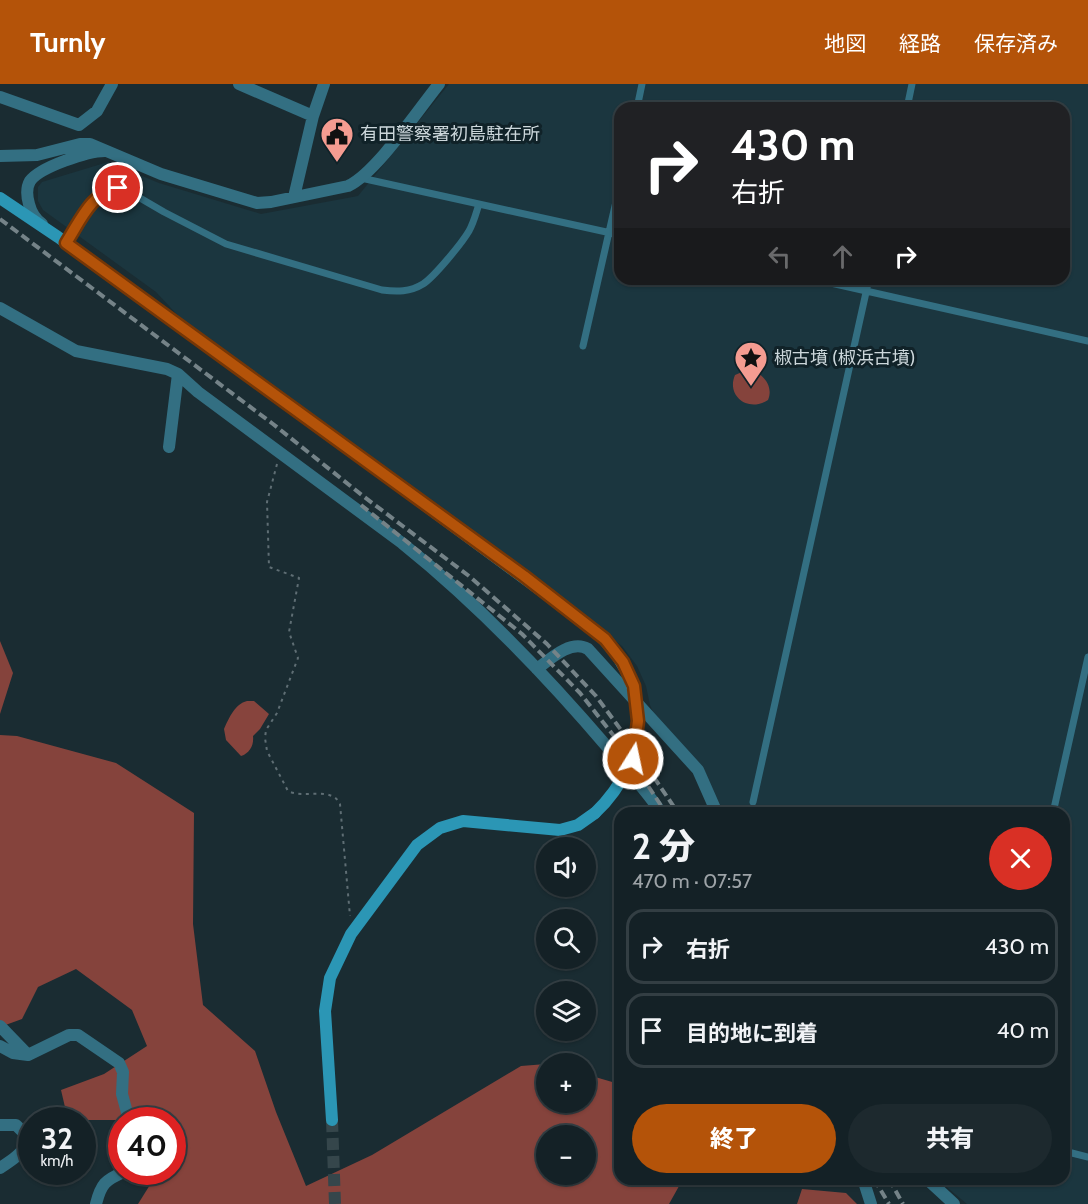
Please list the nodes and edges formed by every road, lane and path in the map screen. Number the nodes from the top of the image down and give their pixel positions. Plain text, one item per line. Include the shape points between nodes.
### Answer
1 (112, 84) edge
2 (239, 84) edge
3 (324, 84) edge
4 (439, 84) edge
5 (642, 84) edge
6 (912, 84) edge
7 (0, 97) edge
8 (638, 102) edge
9 (908, 102) edge
10 (313, 116) junction
11 (79, 125) junction
12 (80, 144) junction
13 (114, 154) junction
14 (2, 157) edge
15 (361, 178) junction
16 (294, 197) junction
17 (0, 198) edge
18 (479, 204) junction
19 (614, 208) edge
20 (608, 233) junction
21 (614, 234) edge
22 (62, 240) junction
23 (840, 285) edge
24 (868, 285) edge
25 (866, 291) junction
26 (0, 308) edge
27 (1088, 342) edge
28 (583, 346) dead end
29 (178, 374) junction
30 (169, 447) dead end
31 (282, 454) junction
32 (1088, 657) edge
33 (537, 669) junction
34 (753, 802) dead end
35 (656, 807) edge
36 (714, 807) edge
37 (1054, 807) edge
38 (351, 934) junction
39 (0, 1026) edge
40 (0, 1046) edge
41 (28, 1055) junction
42 (126, 1107) edge
43 (332, 1120) tunnel mouth
44 (0, 1125) edge
45 (1070, 1152) edge
46 (1088, 1157) edge
47 (0, 1168) edge
48 (108, 1178) edge
49 (865, 1185) edge
50 (933, 1185) edge
51 (96, 1204) edge
52 (871, 1204) edge
53 (954, 1204) edge

1 - 11 street via 97,111
2 - 10 street
3 - 10 street
4 - 15 street
5 - 8 lane
6 - 9 lane
7 - 11 street
10 - 16 street
11 - 12 street
12 - 13 street
12 - 14 street via 37,155
13 - 16 street via 245,201 264,203
13 - 22 street via 99,151 80,156 42,171 31,180 27,190 30,210 37,221
15 - 16 street via 348,186
15 - 18 lane
17 - 22 street
18 - 20 lane
18 - 22 lane via 467,234 433,275 424,284 397,292 226,244 118,188 106,189 98,195
19 - 20 lane
20 - 21 lane
20 - 28 lane
22 - 38 street, bridge via 589,626 623,662 634,686 638,721 633,759 619,788 595,813 578,825 560,830 476,822 440,828 417,845
23 - 25 lane
24 - 25 lane
25 - 27 lane
25 - 34 lane
26 - 29 street via 76,351
29 - 30 street
29 - 31 street
31 - 33 street via 431,566
31 - 38 path via 267,502 269,567 299,578 289,632 298,658 277,713 266,730 266,745 288,791 333,795 340,804
32 - 37 lane
33 - 35 street
33 - 36 street via 573,646 588,649 698,770
38 - 43 street via 330,978 325,1011
39 - 41 street
40 - 41 street
41 - 42 street via 69,1035 78,1035 119,1063
44 - 47 street via 16,1125 27,1136 21,1154
45 - 46 lane
48 - 51 street
49 - 52 street
50 - 53 street

